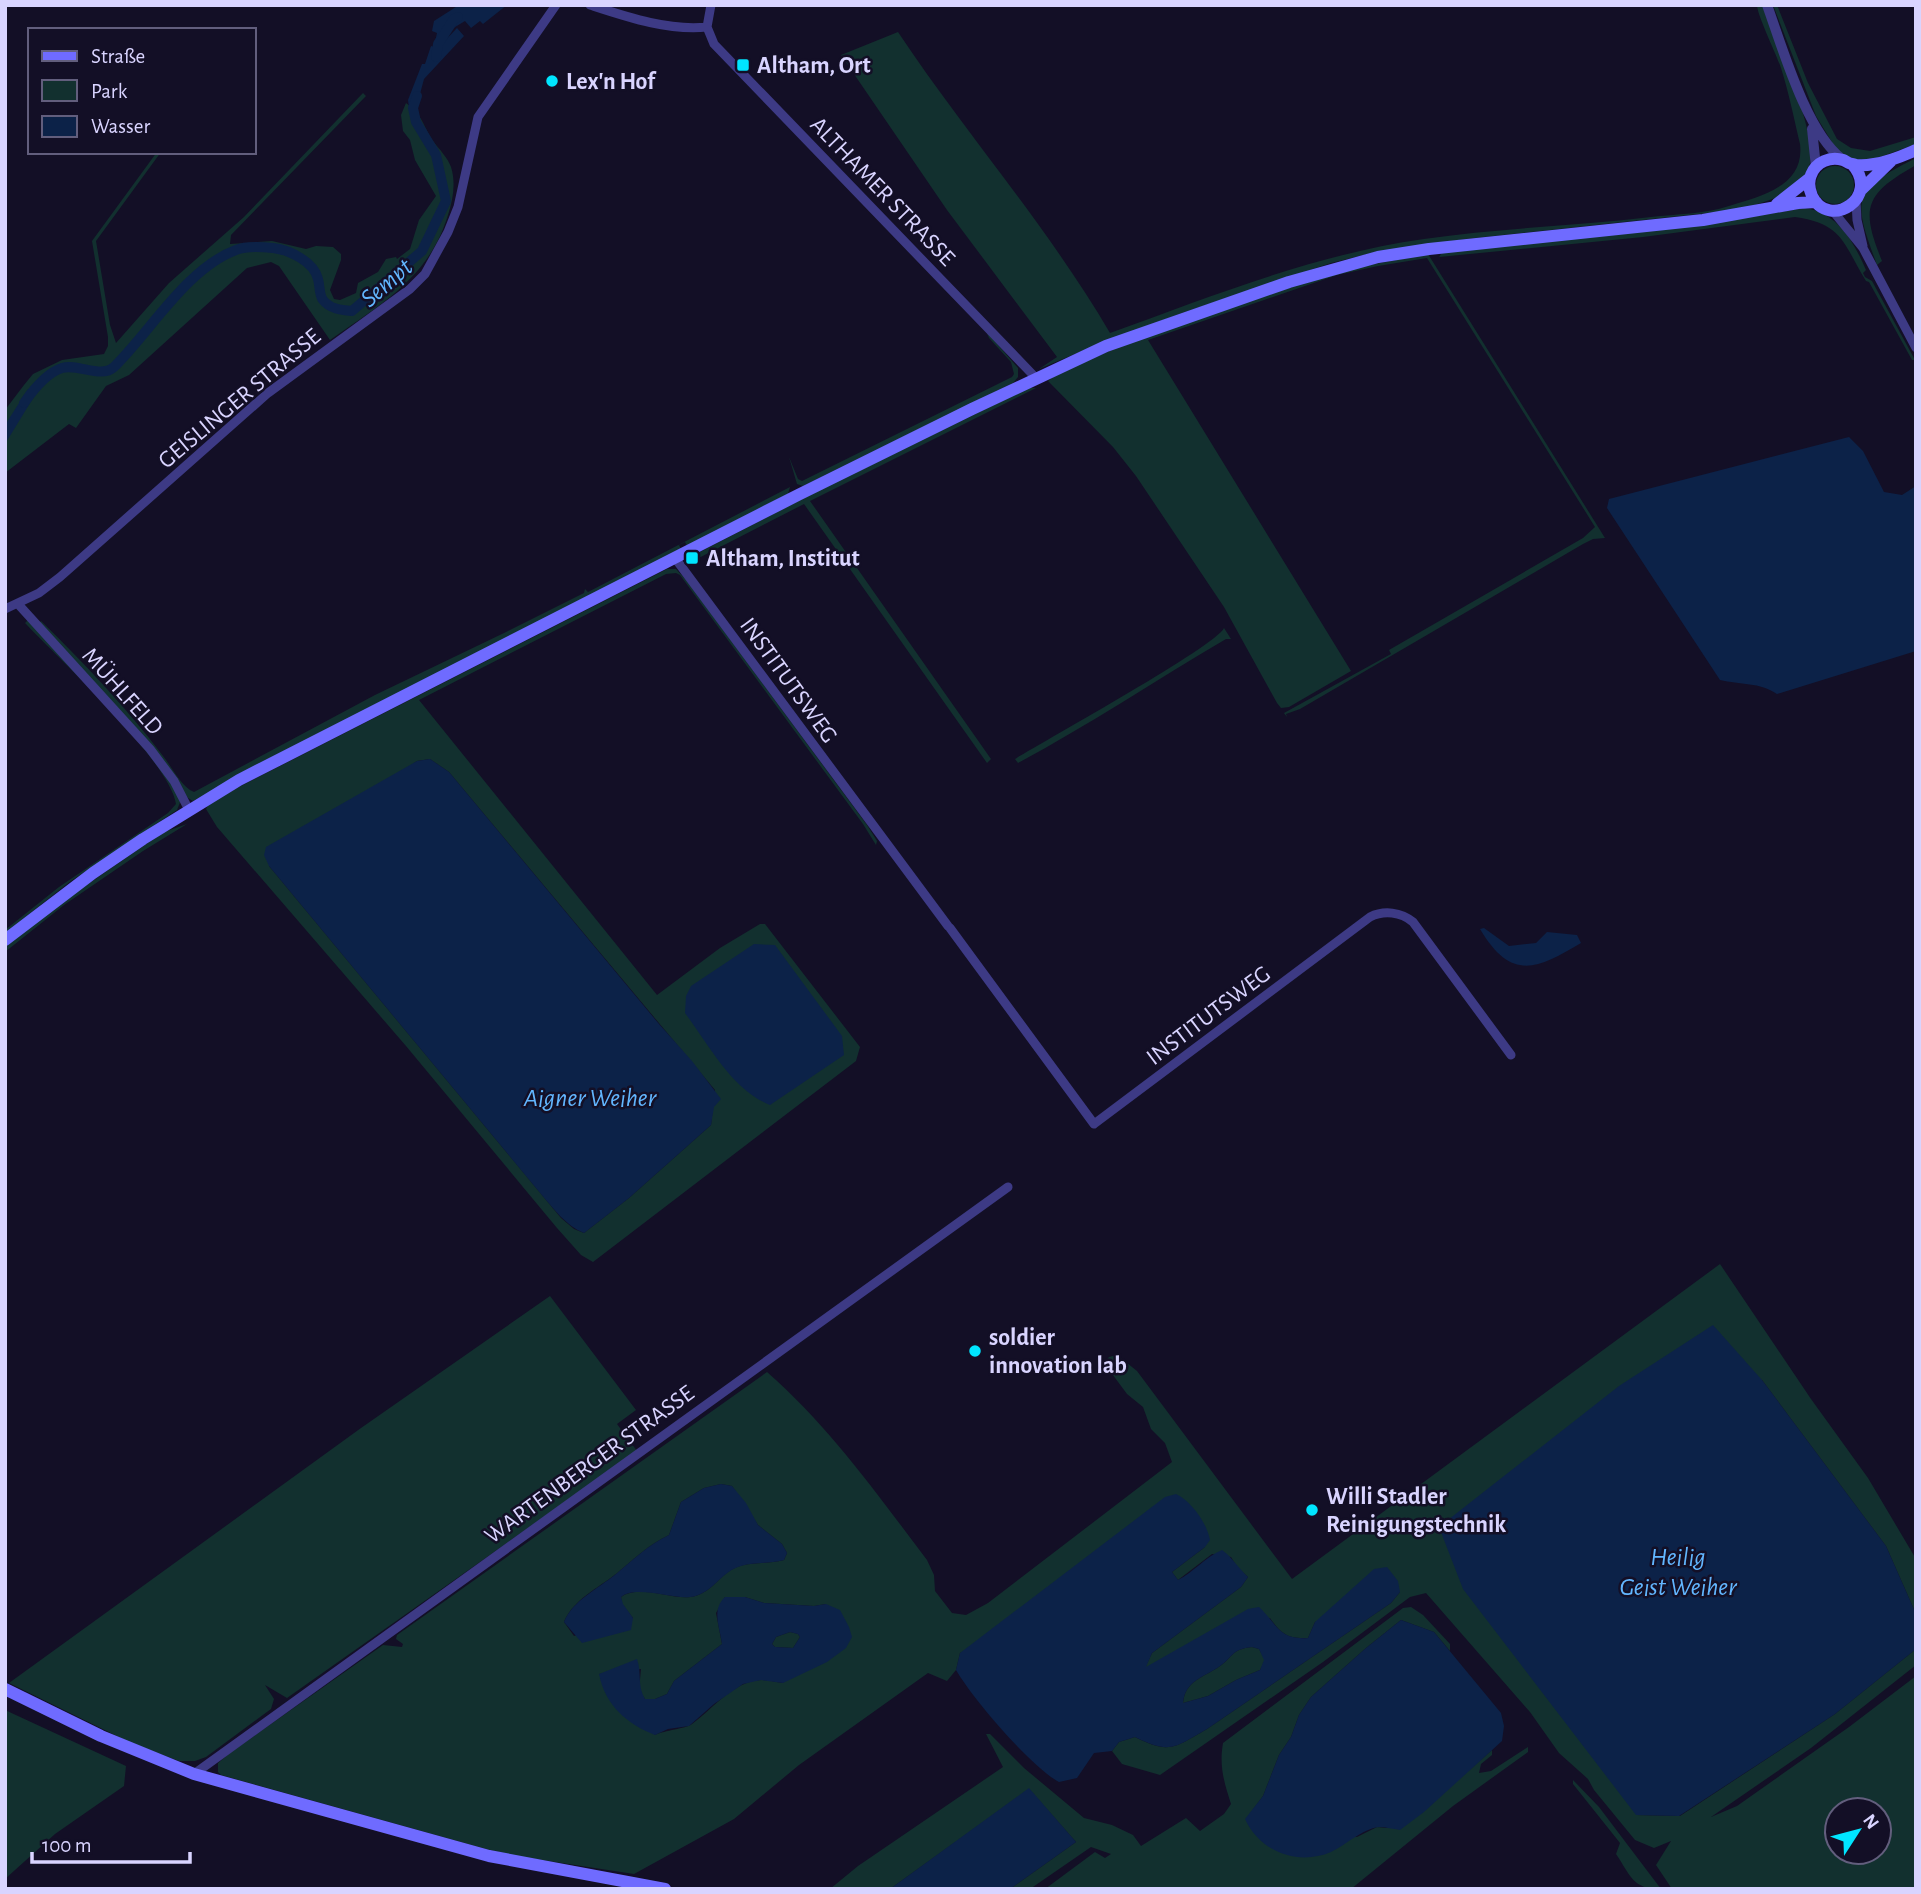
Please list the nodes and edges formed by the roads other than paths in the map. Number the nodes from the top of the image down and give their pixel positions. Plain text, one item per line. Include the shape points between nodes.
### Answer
1 (556, 5) edge
2 (590, 5) edge
3 (711, 5) edge
4 (1767, 5) edge
5 (707, 27) junction
6 (1810, 116) junction
7 (1916, 150) edge
8 (1891, 161) junction
9 (1847, 162) junction
10 (1813, 173) junction
11 (1858, 196) junction
12 (1816, 202) junction
13 (1770, 207) junction
14 (1832, 211) junction
15 (1863, 248) junction
16 (1916, 348) edge
17 (1036, 378) junction
18 (675, 558) junction
19 (18, 604) junction
20 (5, 609) edge
21 (189, 810) junction
22 (5, 940) edge
23 (1511, 1055) dead end
24 (1008, 1187) dead end
25 (5, 1689) edge
26 (194, 1774) junction
27 (665, 1889) edge

1 - 19 street, GEISLINGER STRASSE via 478,117 458,207 425,274 268,393 60,577
2 - 5 street via 689,29
3 - 5 street
4 - 6 street
5 - 17 street, ALTHAMER STRASSE via 714,44
6 - 9 street via 1832,151
6 - 10 street via 1815,140
7 - 8 main road
8 - 9 main road
8 - 11 main road
9 - 10 main road via 1825,160
9 - 11 main road via 1860,176
10 - 12 main road via 1810,191
10 - 13 main road
11 - 14 main road via 1847,208
11 - 15 street
12 - 13 main road
12 - 14 main road
13 - 17 main road via 1703,220 1429,249 1352,262 1145,331
14 - 15 street
15 - 16 street
17 - 18 main road
18 - 21 main road via 239,780
18 - 23 street, INSTITUTSWEG via 1094,1124 1377,913 1403,915 1413,922
19 - 20 street, GEISLINGER STRASSE
19 - 21 street, MÜHLFELD via 150,749
21 - 22 main road via 93,873
24 - 26 street, WARTENBERGER STRASSE
25 - 26 main road
26 - 27 main road via 477,1853

